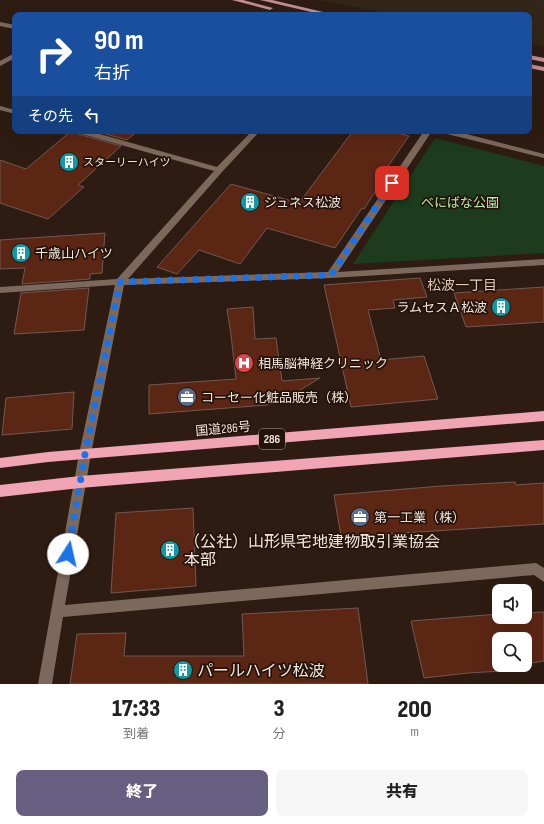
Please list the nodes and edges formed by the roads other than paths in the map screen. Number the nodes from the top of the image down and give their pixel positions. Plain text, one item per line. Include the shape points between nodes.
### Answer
1 (235, 0) edge
2 (263, 0) edge
3 (290, 12) edge
4 (319, 12) edge
5 (0, 24) edge
6 (12, 26) edge
7 (12, 57) edge
8 (532, 58) edge
9 (544, 60) edge
10 (0, 64) edge
11 (532, 67) edge
12 (544, 69) edge
13 (0, 108) edge
14 (12, 111) edge
15 (92, 134) edge
16 (253, 134) edge
17 (426, 134) edge
18 (458, 134) edge
19 (544, 156) edge
20 (219, 170) junction
21 (544, 262) edge
22 (331, 275) junction
23 (120, 282) junction
24 (0, 290) edge
25 (544, 416) edge
26 (544, 445) edge
27 (85, 454) junction
28 (0, 463) edge
29 (80, 482) junction
30 (0, 491) edge
31 (544, 576) edge
32 (57, 612) junction
33 (44, 684) edge

1 - 3 main road
2 - 4 main road
5 - 6 street
7 - 10 street
8 - 9 main road
11 - 12 main road
13 - 14 street
15 - 20 street
16 - 20 street
17 - 22 street
18 - 19 street
20 - 23 street
21 - 22 street
22 - 23 street
23 - 24 street
23 - 27 street
25 - 27 highway, 国道286号 / 286
26 - 29 highway, 286
27 - 28 highway, 国道286号 / 286
27 - 29 street
29 - 30 highway, 286
29 - 32 street
31 - 32 street via 536,569
32 - 33 street

